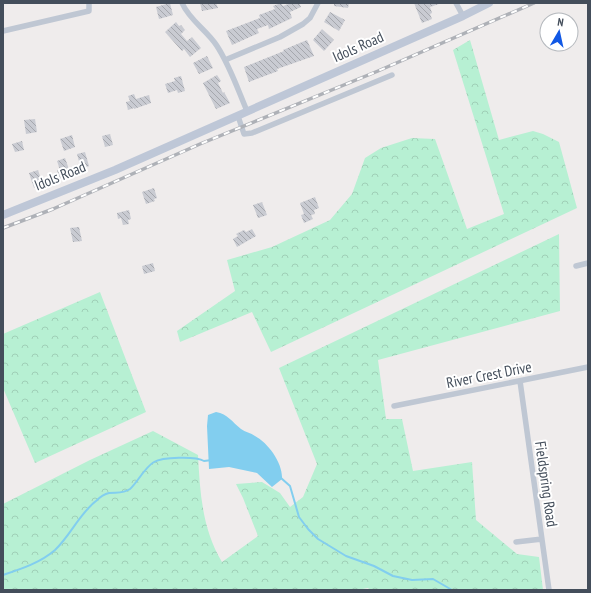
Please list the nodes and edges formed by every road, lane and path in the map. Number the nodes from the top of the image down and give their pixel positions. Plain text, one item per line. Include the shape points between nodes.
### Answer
1 (89, 3) edge
2 (182, 3) edge
3 (318, 3) edge
4 (456, 3) edge
5 (489, 3) edge
6 (463, 16) junction
7 (3, 32) edge
8 (225, 60) junction
9 (392, 75) dead end
10 (247, 111) junction
11 (238, 116) junction
12 (3, 215) edge
13 (588, 263) edge
14 (576, 266) dead end
15 (588, 367) edge
16 (520, 381) junction
17 (394, 406) dead end
18 (542, 538) junction
19 (516, 542) dead end
20 (549, 590) edge

1 - 7 street via 89,11
2 - 8 street via 190,16 213,40
3 - 8 street via 310,18 303,24 280,37
4 - 6 street
5 - 6 street, Idols Road
6 - 10 street, Idols Road
8 - 10 street
9 - 11 street via 252,133 244,134
10 - 11 street, Idols Road
11 - 12 street, Idols Road via 115,170
13 - 14 street
15 - 16 street, River Crest Drive
16 - 17 street, River Crest Drive
16 - 18 street, Fieldspring Road
18 - 19 street
18 - 20 street, Fieldspring Road

